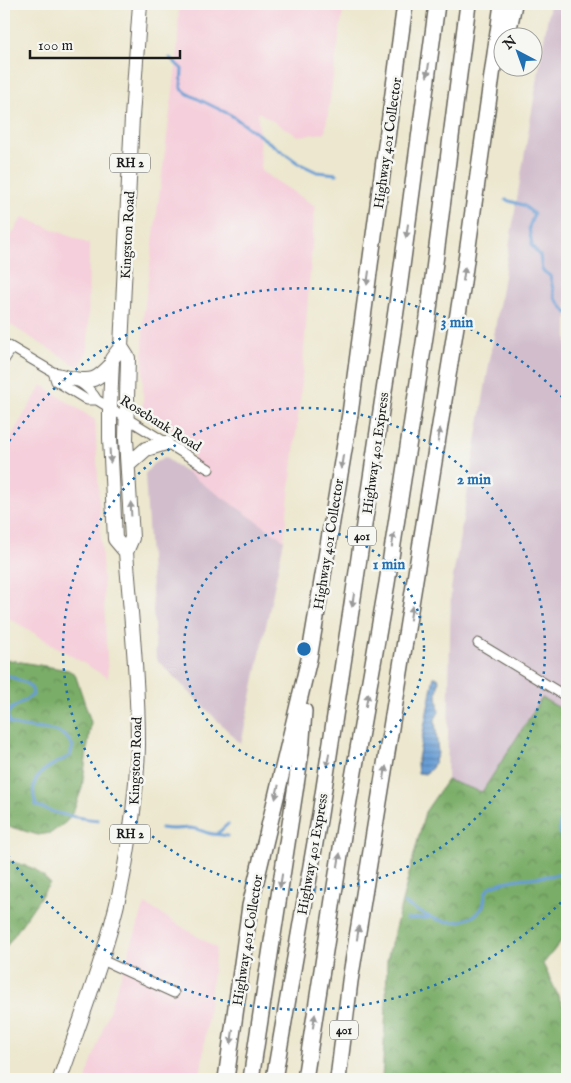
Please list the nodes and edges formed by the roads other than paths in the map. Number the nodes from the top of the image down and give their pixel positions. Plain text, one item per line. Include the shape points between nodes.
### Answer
1 (140, 4) edge
2 (405, 4) edge
3 (437, 4) edge
4 (468, 4) edge
5 (502, 4) edge
6 (514, 4) edge
7 (509, 28) edge
8 (498, 78) edge
9 (481, 154) junction
10 (8, 345) edge
11 (121, 347) junction
12 (4, 360) edge
13 (112, 364) junction
14 (53, 372) junction
15 (70, 378) junction
16 (97, 400) junction
17 (110, 407) junction
18 (126, 418) junction
19 (166, 443) junction
20 (128, 465) junction
21 (209, 470) dead end
22 (126, 552) junction
23 (478, 643) dead end
24 (309, 659) junction
25 (567, 697) edge
26 (102, 960) junction
27 (174, 993) dead end
28 (60, 1079) edge
29 (226, 1079) edge
30 (251, 1079) edge
31 (274, 1079) edge
32 (305, 1079) edge
33 (338, 1079) edge

1 - 11 main road, Kingston Road / RH 2
2 -> 24 highway, Highway 401 Collector / 401 via 350,414
3 -> 31 highway, Highway 401 Express / 401 via 358,565 320,814
32 -> 4 highway, Highway 401 Express / 401 via 428,316
5 - 9 highway, 401
6 - 7 highway
8 - 9 highway
33 -> 9 highway, 401 via 350,981 421,553
10 - 12 street
10 - 14 street, Rosebank Road
11 - 13 main road, Kingston Road / RH 2
11 - 18 main road, Kingston Road / RH 2 via 128,358
13 - 15 main road via 90,381
13 - 17 main road, Kingston Road / RH 2
14 - 15 street, Rosebank Road
14 - 16 street, Rosebank Road via 56,381 87,400
15 - 16 street, Rosebank Road via 92,391
16 - 17 street, Rosebank Road
17 - 18 street, Rosebank Road
17 -> 22 main road, Kingston Road / RH 2 via 114,539
18 - 19 street, Rosebank Road
18 - 20 main road, Kingston Road / RH 2
19 - 20 main road via 146,449
19 - 21 street, Rosebank Road
22 -> 20 main road, Kingston Road / RH 2 via 132,538
22 - 26 main road, Kingston Road / RH 2 via 138,746 125,867
23 - 25 street
24 -> 29 highway, Highway 401 Collector / 401 via 250,906
24 -> 30 highway via 301,752
26 - 27 street
26 - 28 main road, Kingston Road / RH 2

